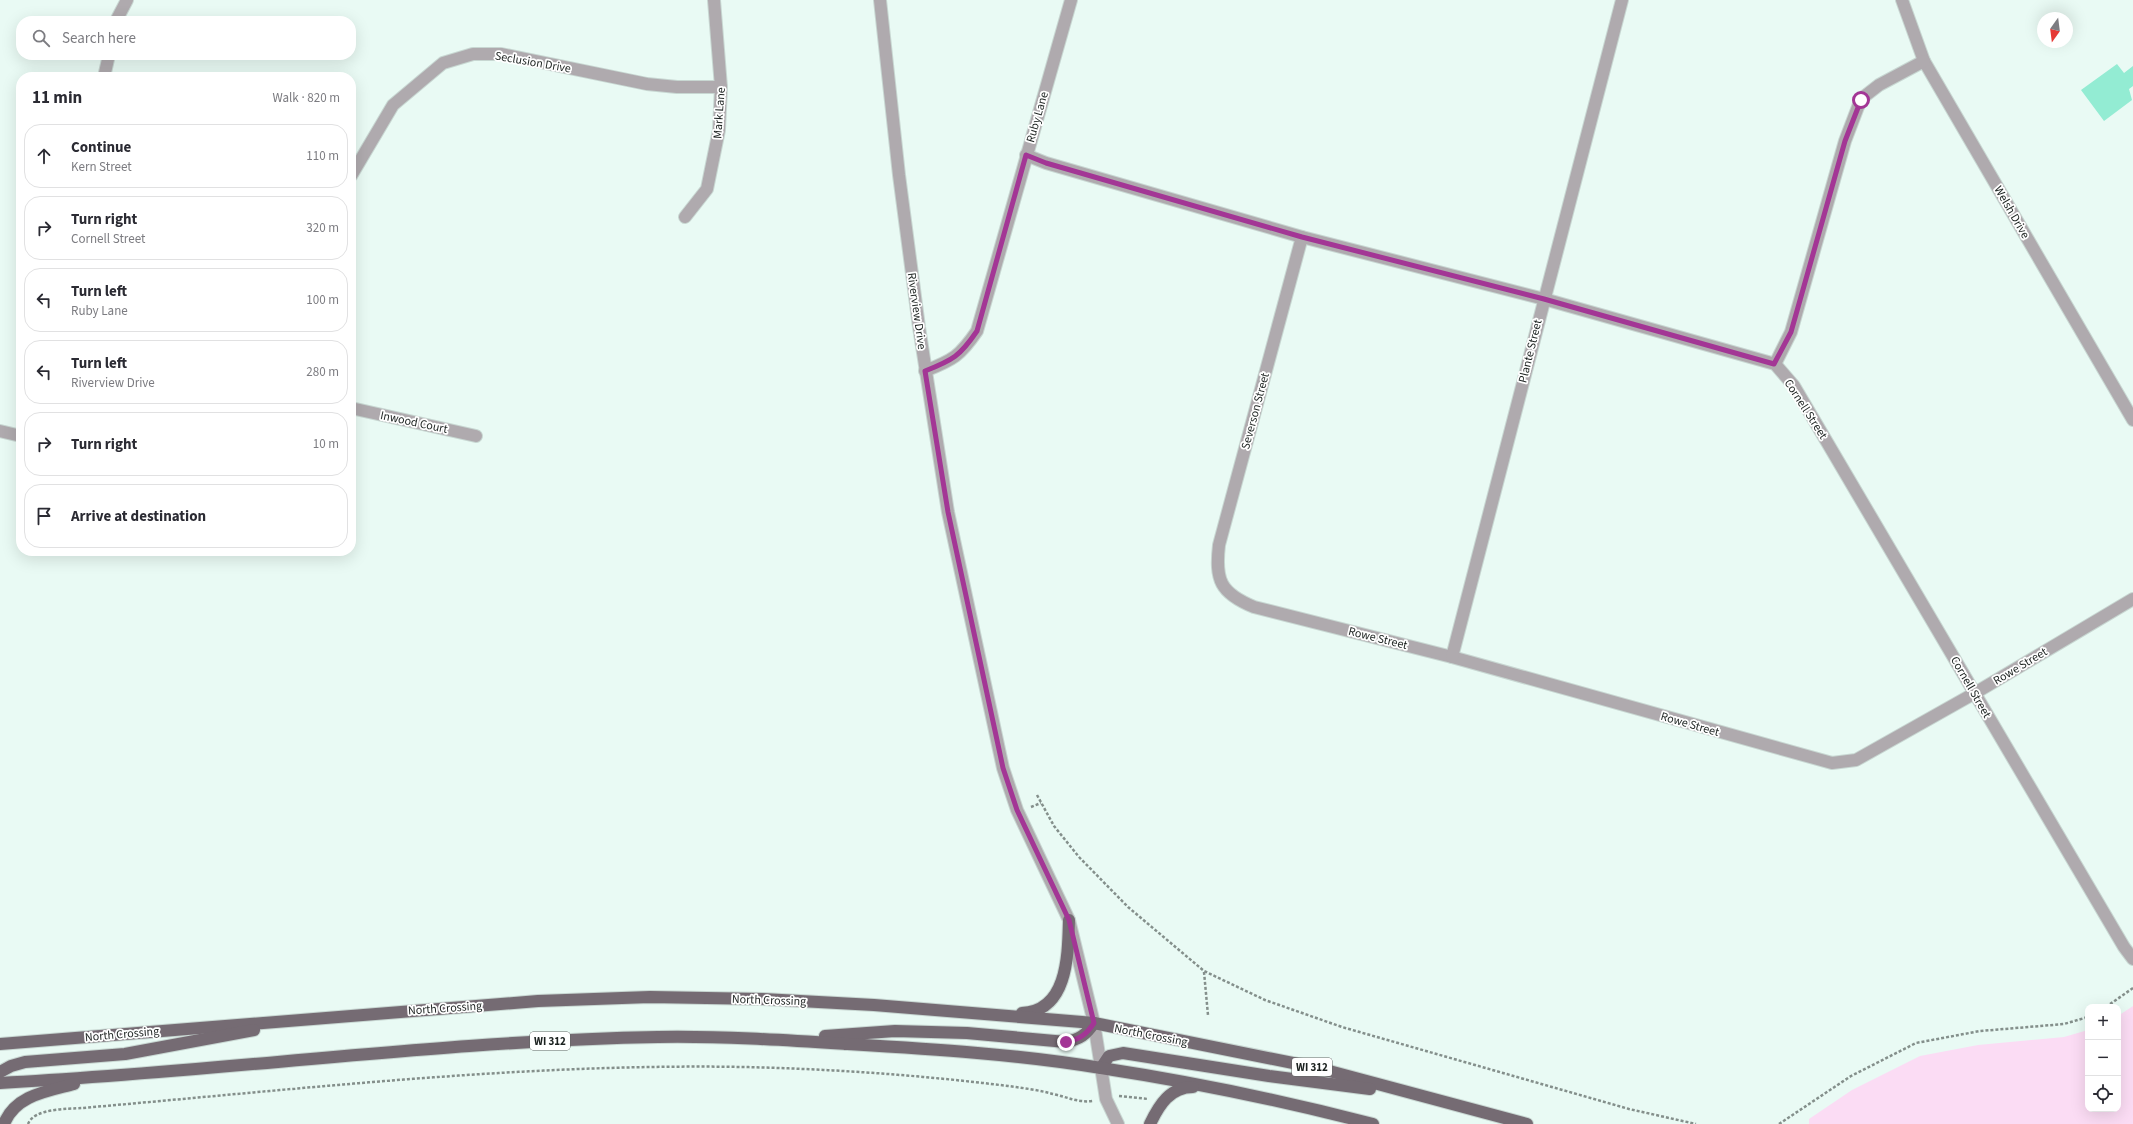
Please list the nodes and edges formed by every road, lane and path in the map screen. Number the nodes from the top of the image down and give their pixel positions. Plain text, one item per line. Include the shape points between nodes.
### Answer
1 (127, 0) edge
2 (714, 0) edge
3 (880, 0) edge
4 (1071, 0) edge
5 (1622, 0) edge
6 (1902, 0) edge
7 (119, 16) edge
8 (108, 60) edge
9 (1924, 61) junction
10 (105, 72) edge
11 (722, 87) junction
12 (1026, 155) junction
13 (356, 168) edge
14 (685, 217) dead end
15 (1302, 237) junction
16 (1544, 299) junction
17 (1774, 364) junction
18 (925, 371) junction
19 (356, 409) edge
20 (2133, 420) edge
21 (0, 431) edge
22 (16, 435) edge
23 (476, 436) dead end
24 (1221, 585) joint
25 (2133, 599) edge
26 (1452, 656) junction
27 (1975, 694) junction
28 (1037, 795) dead end
29 (1069, 920) junction
30 (2133, 959) edge
31 (1204, 972) junction
32 (2133, 988) edge
33 (2110, 1004) edge
34 (992, 1014) junction
35 (1208, 1015) dead end
36 (314, 1018) junction
37 (2085, 1018) edge
38 (1094, 1023) junction
39 (773, 1039) junction
40 (0, 1044) edge
41 (1101, 1068) junction
42 (0, 1072) edge
43 (94, 1078) junction
44 (0, 1083) edge
45 (1207, 1087) junction
46 (1426, 1096) junction
47 (1106, 1099) junction
48 (1159, 1106) junction
49 (4, 1124) edge
50 (28, 1124) edge
51 (1118, 1124) edge
52 (1150, 1124) edge
53 (1374, 1124) edge
54 (1527, 1124) edge
55 (1696, 1124) edge
56 (1778, 1124) edge

1 - 7 street
2 - 11 street, Mark Lane
3 - 18 street, Riverview Drive via 899,175
4 - 12 street, Ruby Lane
5 - 16 street, Plante Street
6 - 9 street, Welsh Drive
8 - 10 street
9 - 17 street via 1880,85 1861,100 1845,141 1791,332
9 - 20 street, Welsh Drive
11 - 13 street, Seclusion Drive via 647,84 501,54 473,54 443,63 394,105
11 - 14 street, Mark Lane via 720,130 707,189
12 - 15 street
12 - 18 street, Ruby Lane via 977,331 964,351 948,362
15 - 16 street
15 - 24 street, Severson Street via 1219,545 1217,567
16 - 17 street
16 - 26 street, Plante Street
17 - 27 street, Cornell Street via 1794,386
18 - 29 street, Riverview Drive via 948,512 1003,768 1017,810
19 - 23 street, Inwood Court
21 - 22 street
24 - 26 street, Rowe Street via 1237,600 1254,607
25 - 27 street, Rowe Street
26 - 27 street, Rowe Street via 1832,763 1856,760
27 - 30 street, Cornell Street
28 - 31 path via 1054,826 1079,857 1128,907
29 - 34 main road via 1066,970 1050,1002 1041,1009 1031,1012
29 - 38 street, Riverview Drive
31 - 35 path
31 - 55 path via 1265,1000 1342,1027 1629,1109
32 - 33 path
34 - 36 main road, North Crossing / WI 312 via 763,999 650,997 538,1001
34 - 38 main road, North Crossing / WI 312
36 - 40 main road, North Crossing / WI 312
36 - 42 main road via 125,1054 25,1062
37 - 56 path via 2064,1024 1980,1031 1916,1043 1851,1076
38 - 39 main road via 1079,1039 1066,1042 967,1033 895,1031
38 - 41 street, Riverview Drive
38 - 46 main road, North Crossing / WI 312 via 1318,1068
39 - 41 main road, WI 312 via 998,1054
39 - 43 main road, WI 312 via 661,1037 548,1041
41 - 45 main road, WI 312
41 - 46 main road via 1109,1056 1123,1053 1269,1076
41 - 47 street, Riverview Drive
43 - 44 main road, WI 312
43 - 49 main road via 29,1097 10,1112
45 - 48 main road via 1183,1087
45 - 53 main road, WI 312
46 - 54 main road, North Crossing / WI 312
47 - 48 path via 1121,1096 1151,1100
47 - 50 path via 1080,1102 1009,1086 891,1074 746,1067 645,1066 457,1075 75,1108 47,1111 35,1116
47 - 51 street, Riverview Drive
48 - 52 main road

